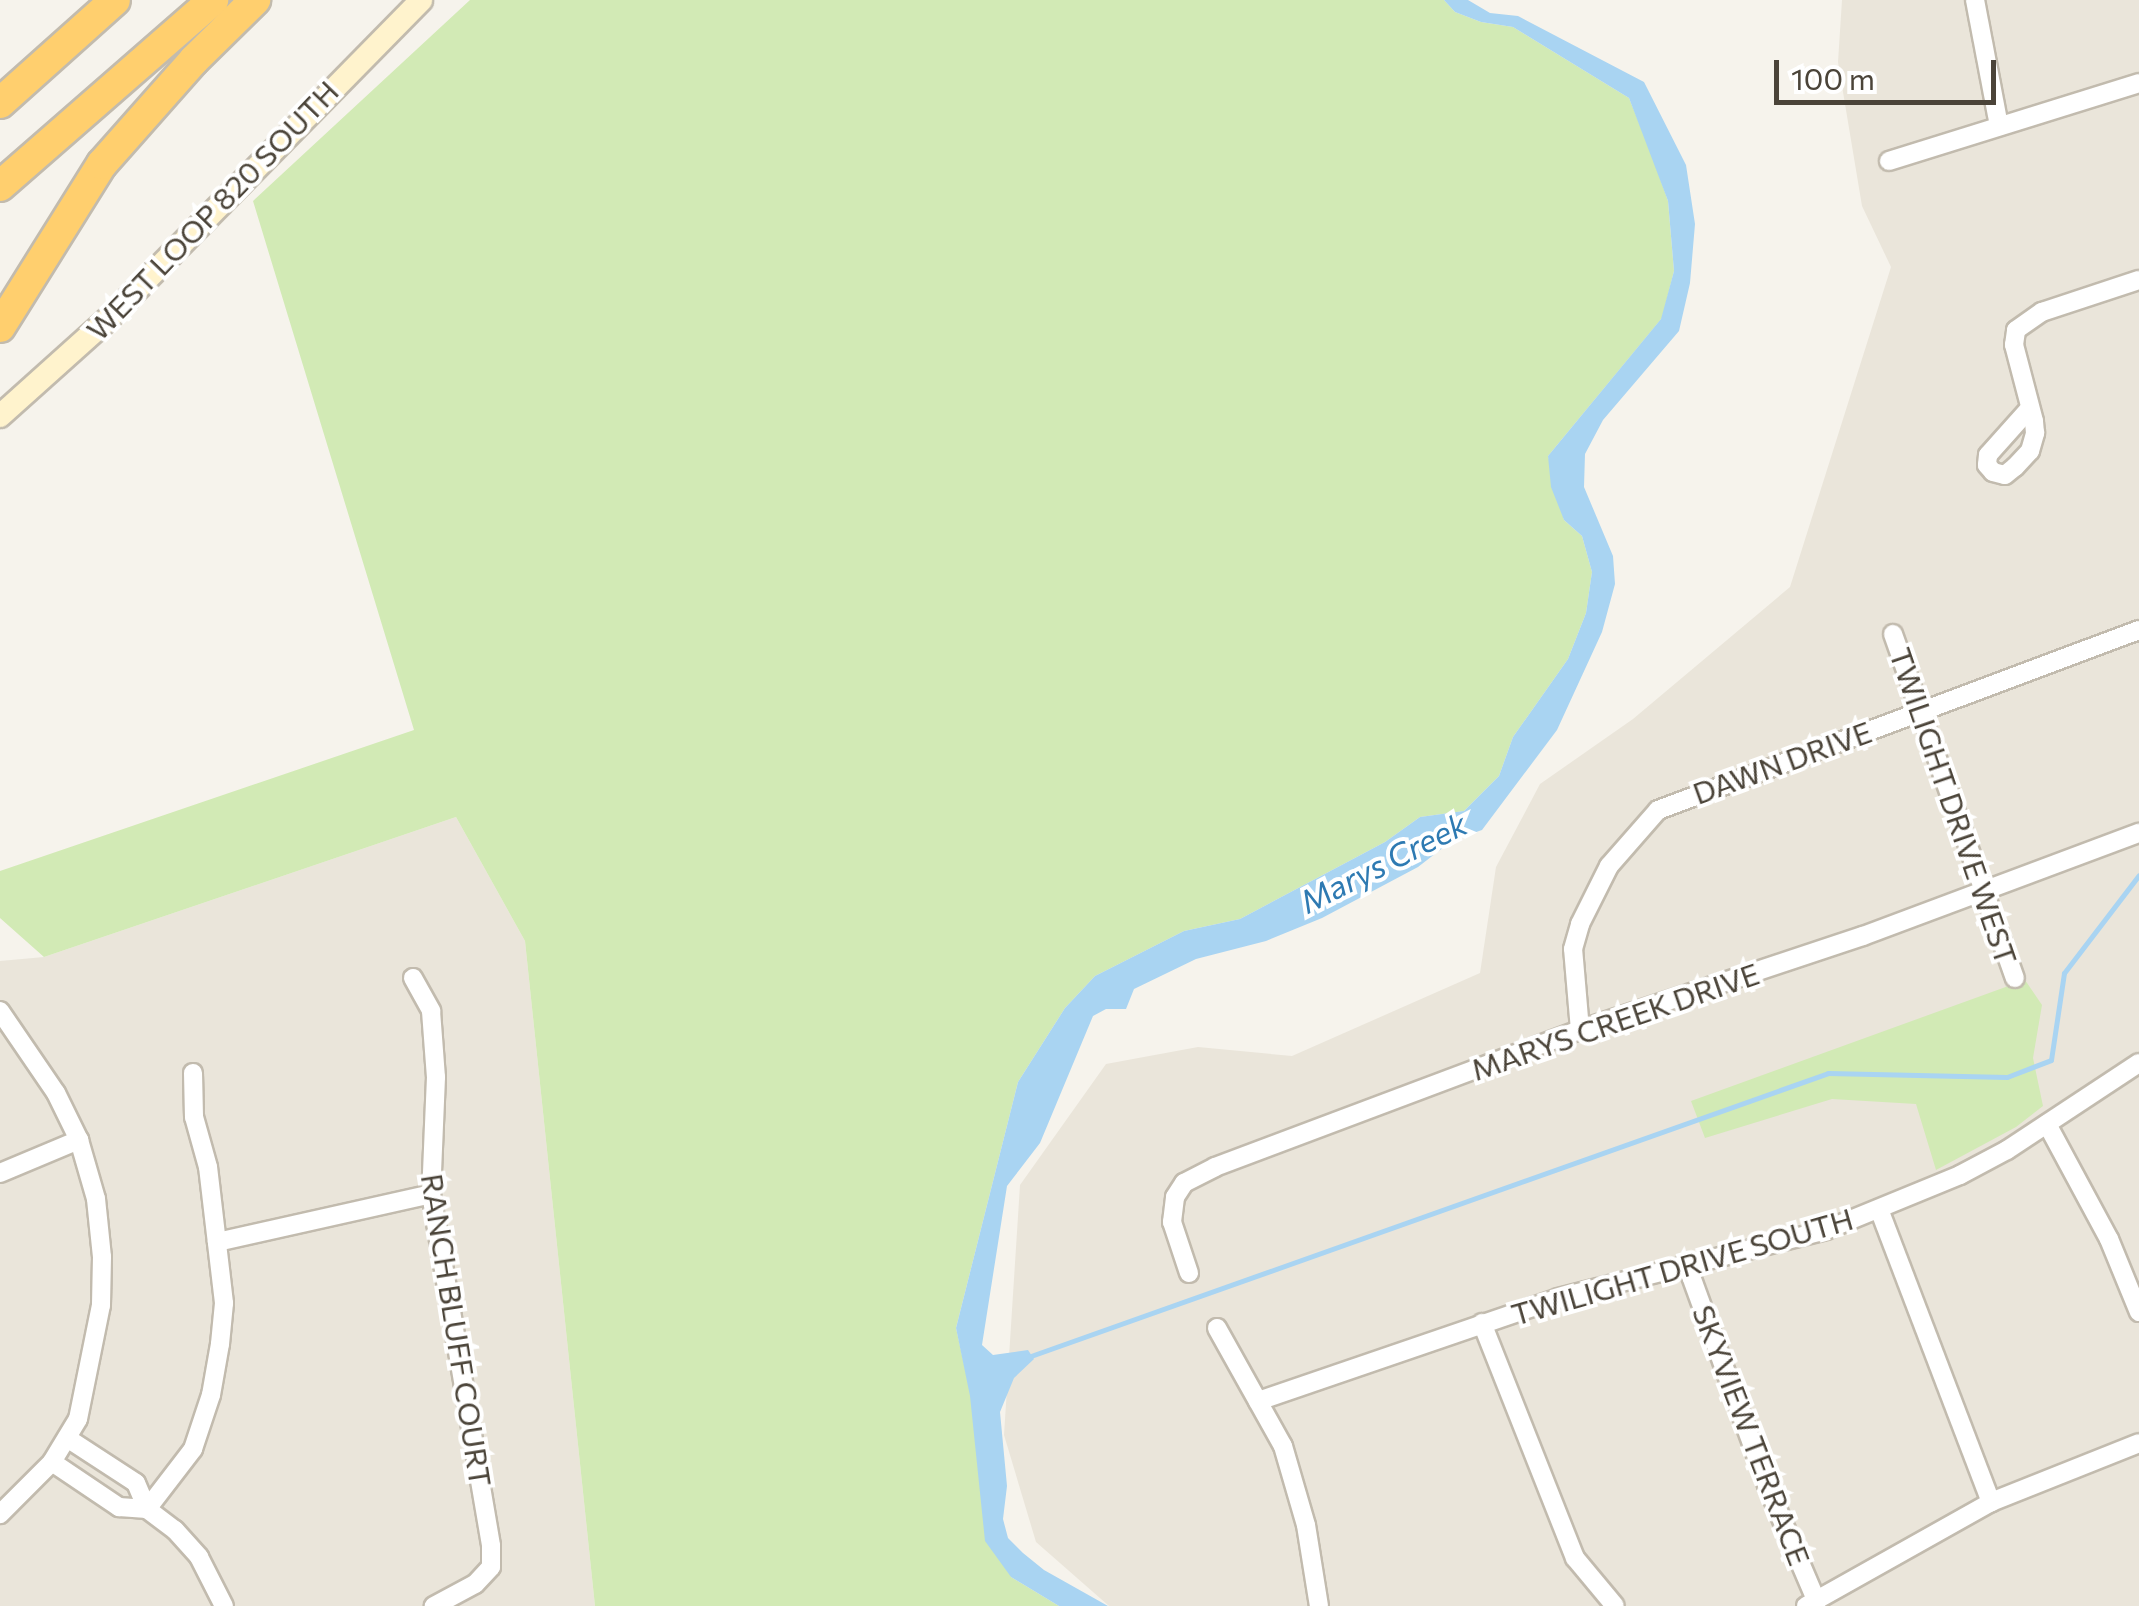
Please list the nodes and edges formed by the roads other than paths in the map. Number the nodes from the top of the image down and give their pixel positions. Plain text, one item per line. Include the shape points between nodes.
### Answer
1 (115, 0) edge
2 (213, 0) edge
3 (255, 0) edge
4 (421, 0) edge
5 (1975, 0) edge
6 (2139, 83) edge
7 (0, 102) edge
8 (1998, 126) junction
9 (1889, 160) dead end
10 (0, 186) edge
11 (2139, 280) edge
12 (0, 327) edge
13 (2030, 408) dead end
14 (0, 416) edge
15 (2139, 630) edge
16 (1893, 634) dead end
17 (1920, 712) junction
18 (2139, 833) edge
19 (1984, 888) junction
20 (413, 978) dead end
21 (2014, 978) dead end
22 (0, 1011) edge
23 (1580, 1030) junction
24 (2139, 1062) edge
25 (193, 1073) dead end
26 (2047, 1124) junction
27 (79, 1140) junction
28 (0, 1173) edge
29 (431, 1194) junction
30 (1879, 1209) junction
31 (216, 1242) junction
32 (1688, 1268) junction
33 (1189, 1273) dead end
34 (2139, 1312) edge
35 (1482, 1323) junction
36 (1216, 1328) dead end
37 (1258, 1401) junction
38 (68, 1438) junction
39 (2139, 1444) edge
40 (52, 1462) junction
41 (1990, 1502) junction
42 (147, 1509) junction
43 (0, 1514) edge
44 (1811, 1604) edge
45 (224, 1606) edge
46 (434, 1606) edge
47 (1319, 1606) edge
48 (1614, 1606) edge

1 - 7 highway
2 - 10 highway
3 - 12 highway via 102,164
4 - 14 main road, WEST LOOP 820 SOUTH via 107,320
5 - 8 street
6 - 8 street
8 - 9 street
11 - 13 street via 2042,312 2016,330
15 - 17 street, DAWN DRIVE
16 - 17 street, TWILIGHT DRIVE WEST
17 - 19 street, TWILIGHT DRIVE WEST
17 - 23 street, DAWN DRIVE via 1676,800 1636,830 1591,895 1580,924 1573,949
18 - 19 street, MARYS CREEK DRIVE
19 - 21 street, TWILIGHT DRIVE WEST
19 - 23 street, MARYS CREEK DRIVE via 1864,936
20 - 29 street, RANCH BLUFF COURT via 431,1012 435,1043
22 - 27 street
23 - 33 street, MARYS CREEK DRIVE via 1184,1182 1172,1222
24 - 26 street, TWILIGHT DRIVE SOUTH
25 - 31 street
26 - 30 street, TWILIGHT DRIVE SOUTH via 1960,1175
26 - 34 street via 2109,1239
27 - 28 street
27 - 38 street via 96,1199 101,1306 78,1419
29 - 31 street
29 - 46 street, RANCH BLUFF COURT via 491,1568
30 - 32 street, TWILIGHT DRIVE SOUTH
30 - 41 street
31 - 42 street via 224,1303 212,1395 193,1449
32 - 35 street, TWILIGHT DRIVE SOUTH
32 - 44 street, SKYVIEW TERRACE
35 - 37 street, TWILIGHT DRIVE SOUTH
35 - 48 street via 1575,1558
36 - 37 street
37 - 47 street via 1296,1483
38 - 40 street
38 - 42 street via 136,1483
39 - 41 street
40 - 42 street via 119,1507
40 - 43 street
41 - 44 street
42 - 45 street via 192,1547

